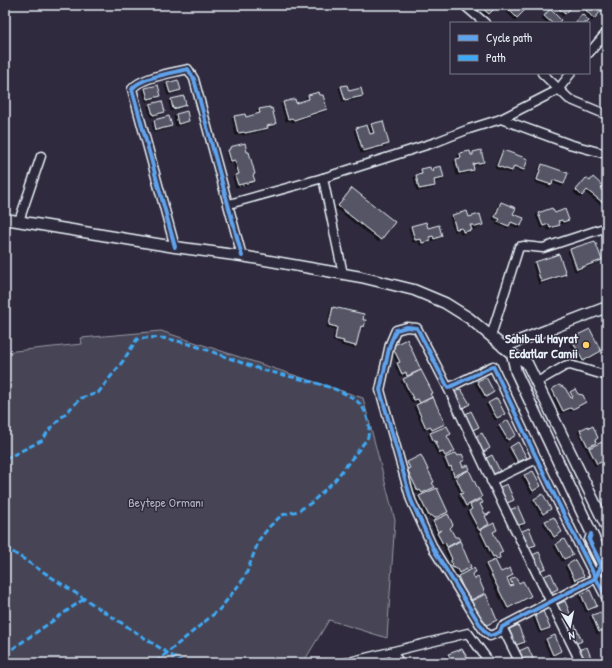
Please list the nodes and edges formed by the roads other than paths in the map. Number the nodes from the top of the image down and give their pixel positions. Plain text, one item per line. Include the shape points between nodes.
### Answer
1 (464, 5) edge
2 (484, 22) edge
3 (607, 32) edge
4 (590, 52) edge
5 (543, 74) edge
6 (570, 74) edge
7 (558, 90) junction
8 (607, 115) edge
9 (501, 118) junction
10 (607, 153) edge
11 (41, 156) dead end
12 (323, 178) junction
13 (229, 204) junction
14 (5, 218) edge
15 (19, 221) junction
16 (607, 227) edge
17 (175, 247) junction
18 (242, 256) junction
19 (343, 274) junction
20 (606, 310) edge
21 (491, 336) junction
22 (504, 347) junction
23 (512, 354) junction
24 (607, 376) edge
25 (537, 382) junction
26 (448, 388) junction
27 (537, 459) junction
28 (491, 481) junction
29 (607, 528) edge
30 (591, 534) junction
31 (604, 554) edge
32 (607, 566) edge
33 (596, 578) junction
34 (607, 582) edge
35 (607, 599) edge
36 (551, 600) junction
37 (502, 627) junction
38 (392, 652) junction
39 (345, 663) edge
40 (400, 663) edge
41 (490, 663) edge
42 (520, 663) edge
43 (581, 663) edge

1 - 2 street
3 - 4 street
5 - 7 street
6 - 7 street
7 - 8 street via 569,99
7 - 9 street
9 - 10 street via 569,144
9 - 12 street
11 - 15 street
12 - 13 street
12 - 19 street
13 - 17 street via 192,72 188,69 136,84 132,89
13 - 18 street
14 - 15 street
15 - 17 street
16 - 21 street via 543,248 519,247
17 - 18 street
18 - 19 street
19 - 21 street via 414,290 438,300 470,318
20 - 22 street
21 - 22 street
22 - 23 street
23 - 25 street via 527,363
23 - 30 street via 516,372
24 - 25 street via 570,365
25 - 29 street
26 - 27 street via 493,366
26 - 28 street
26 - 37 street via 417,328 406,327 396,330 390,344 380,390 411,500 434,550 484,631 490,636 495,635
27 - 28 street
27 - 33 street
28 - 36 street
30 - 31 street
30 - 33 street via 589,540 601,564
31 - 32 street
33 - 34 street
33 - 35 street
33 - 36 street
36 - 37 street
36 - 43 street
37 - 42 street
38 - 39 street
38 - 40 street
38 - 41 street via 468,633

